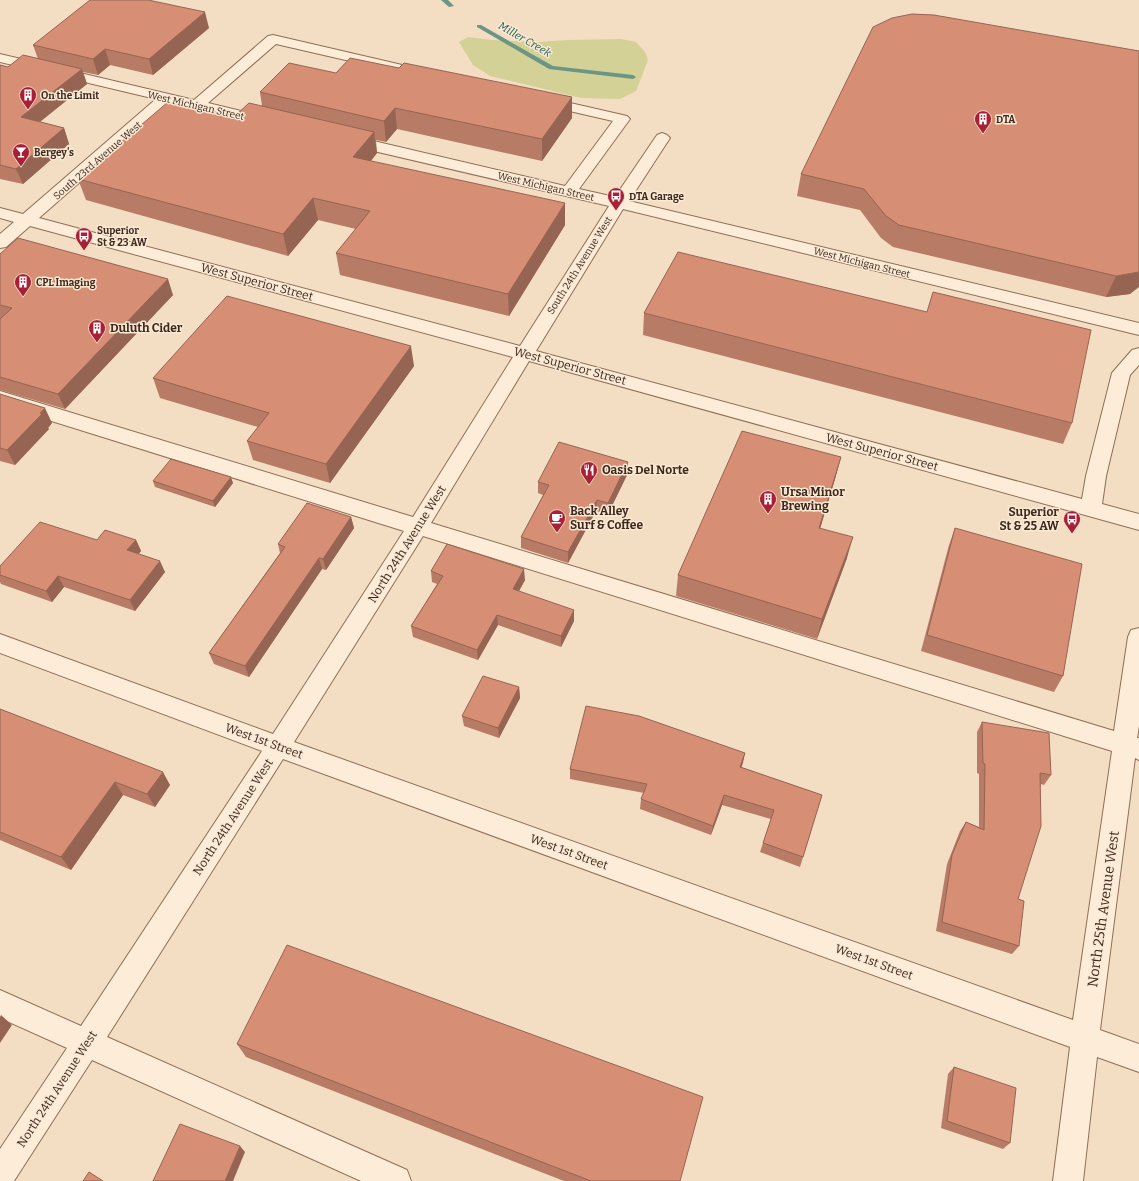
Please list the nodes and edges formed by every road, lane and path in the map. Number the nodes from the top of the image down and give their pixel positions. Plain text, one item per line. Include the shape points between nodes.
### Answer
1 (0, 58) edge
2 (444, 78) edge
3 (167, 98) junction
4 (529, 98) edge
5 (197, 105) junction
6 (282, 125) edge
7 (337, 138) edge
8 (662, 138) dead end
9 (570, 192) junction
10 (618, 203) junction
11 (0, 213) edge
12 (27, 221) junction
13 (0, 243) edge
14 (1139, 329) edge
15 (525, 354) junction
16 (1139, 354) edge
17 (0, 398) edge
18 (1091, 509) junction
19 (1139, 522) edge
20 (417, 528) junction
21 (1139, 637) edge
22 (0, 643) edge
23 (279, 747) junction
24 (1132, 747) edge
25 (0, 1004) edge
26 (1085, 1039) junction
27 (87, 1043) junction
28 (1139, 1058) edge
29 (0, 1176) edge
30 (396, 1181) edge
31 (1068, 1181) edge

1 - 3 street, West Michigan Street
2 - 5 street via 273,39
3 - 5 street, West Michigan Street
3 - 12 street, South 23rd Avenue West
4 - 9 street via 622,119
5 - 6 street, West Michigan Street
7 - 9 street, West Michigan Street
8 - 10 street, South 24th Avenue West
9 - 10 street, West Michigan Street
10 - 14 street, West Michigan Street
10 - 15 street, South 24th Avenue West
11 - 12 street, West Superior Street
12 - 13 street, South 23rd Avenue West
12 - 15 street, West Superior Street
15 - 18 street, West Superior Street
15 - 20 street, North 24th Avenue West
16 - 18 street via 1121,373 1096,476
17 - 20 street
18 - 19 street, West Superior Street
20 - 23 street, North 24th Avenue West
20 - 24 street
21 - 24 street, North 25th Avenue West
22 - 23 street, West 1st Street
23 - 26 street, West 1st Street
23 - 27 street, North 24th Avenue West
24 - 26 street, North 25th Avenue West
25 - 27 street
26 - 28 street, West 1st Street
26 - 31 street, North 25th Avenue West
27 - 29 street, North 24th Avenue West
27 - 30 street

